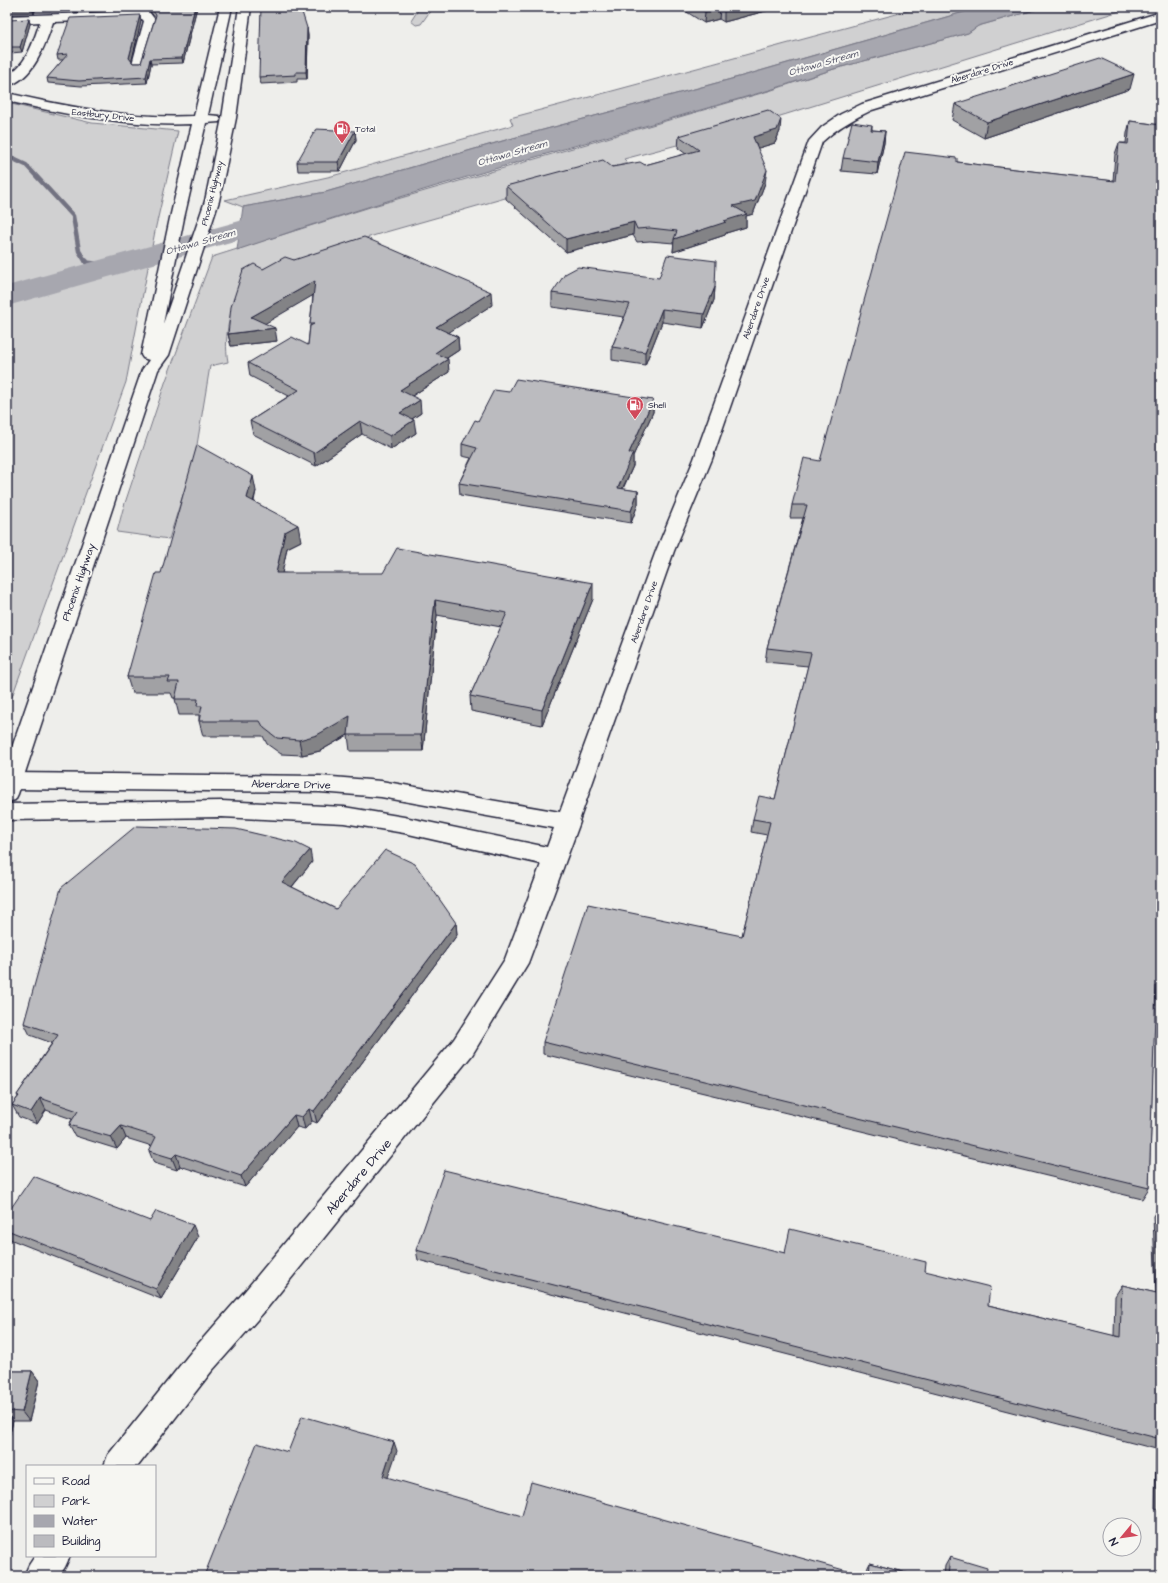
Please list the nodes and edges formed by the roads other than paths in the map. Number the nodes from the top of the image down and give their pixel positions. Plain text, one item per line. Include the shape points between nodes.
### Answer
1 (21, 7) edge
2 (226, 7) edge
3 (246, 7) edge
4 (118, 11) edge
5 (1161, 16) edge
6 (48, 18) junction
7 (12, 20) edge
8 (138, 64) edge
9 (7, 82) edge
10 (7, 97) edge
11 (229, 118) junction
12 (200, 120) junction
13 (150, 370) junction
14 (9, 787) edge
15 (7, 812) edge
16 (568, 822) junction
17 (555, 858) junction
18 (120, 1465) edge
19 (53, 1557) edge
20 (40, 1576) edge

1 - 7 street
2 - 12 street, Phoenix Highway
3 - 11 street, Phoenix Highway
4 - 6 street
4 - 8 street via 145,15 150,21
5 - 16 street, Aberdare Drive via 867,107 846,117 816,141 703,458 665,551
6 - 7 street
6 - 9 street via 30,64
10 - 12 street, Eastbury Drive via 84,114
11 - 12 street, Eastbury Drive
11 - 13 street, Phoenix Highway via 212,201 187,281 161,355
12 - 13 street, Phoenix Highway via 148,357
13 - 14 street, Phoenix Highway
14 - 16 street, Aberdare Drive via 328,785 381,789
15 - 17 street via 222,809 344,815 404,825
16 - 17 street, Aberdare Drive
17 - 18 street, Aberdare Drive via 516,963 463,1047 254,1302 201,1362
19 - 20 street

